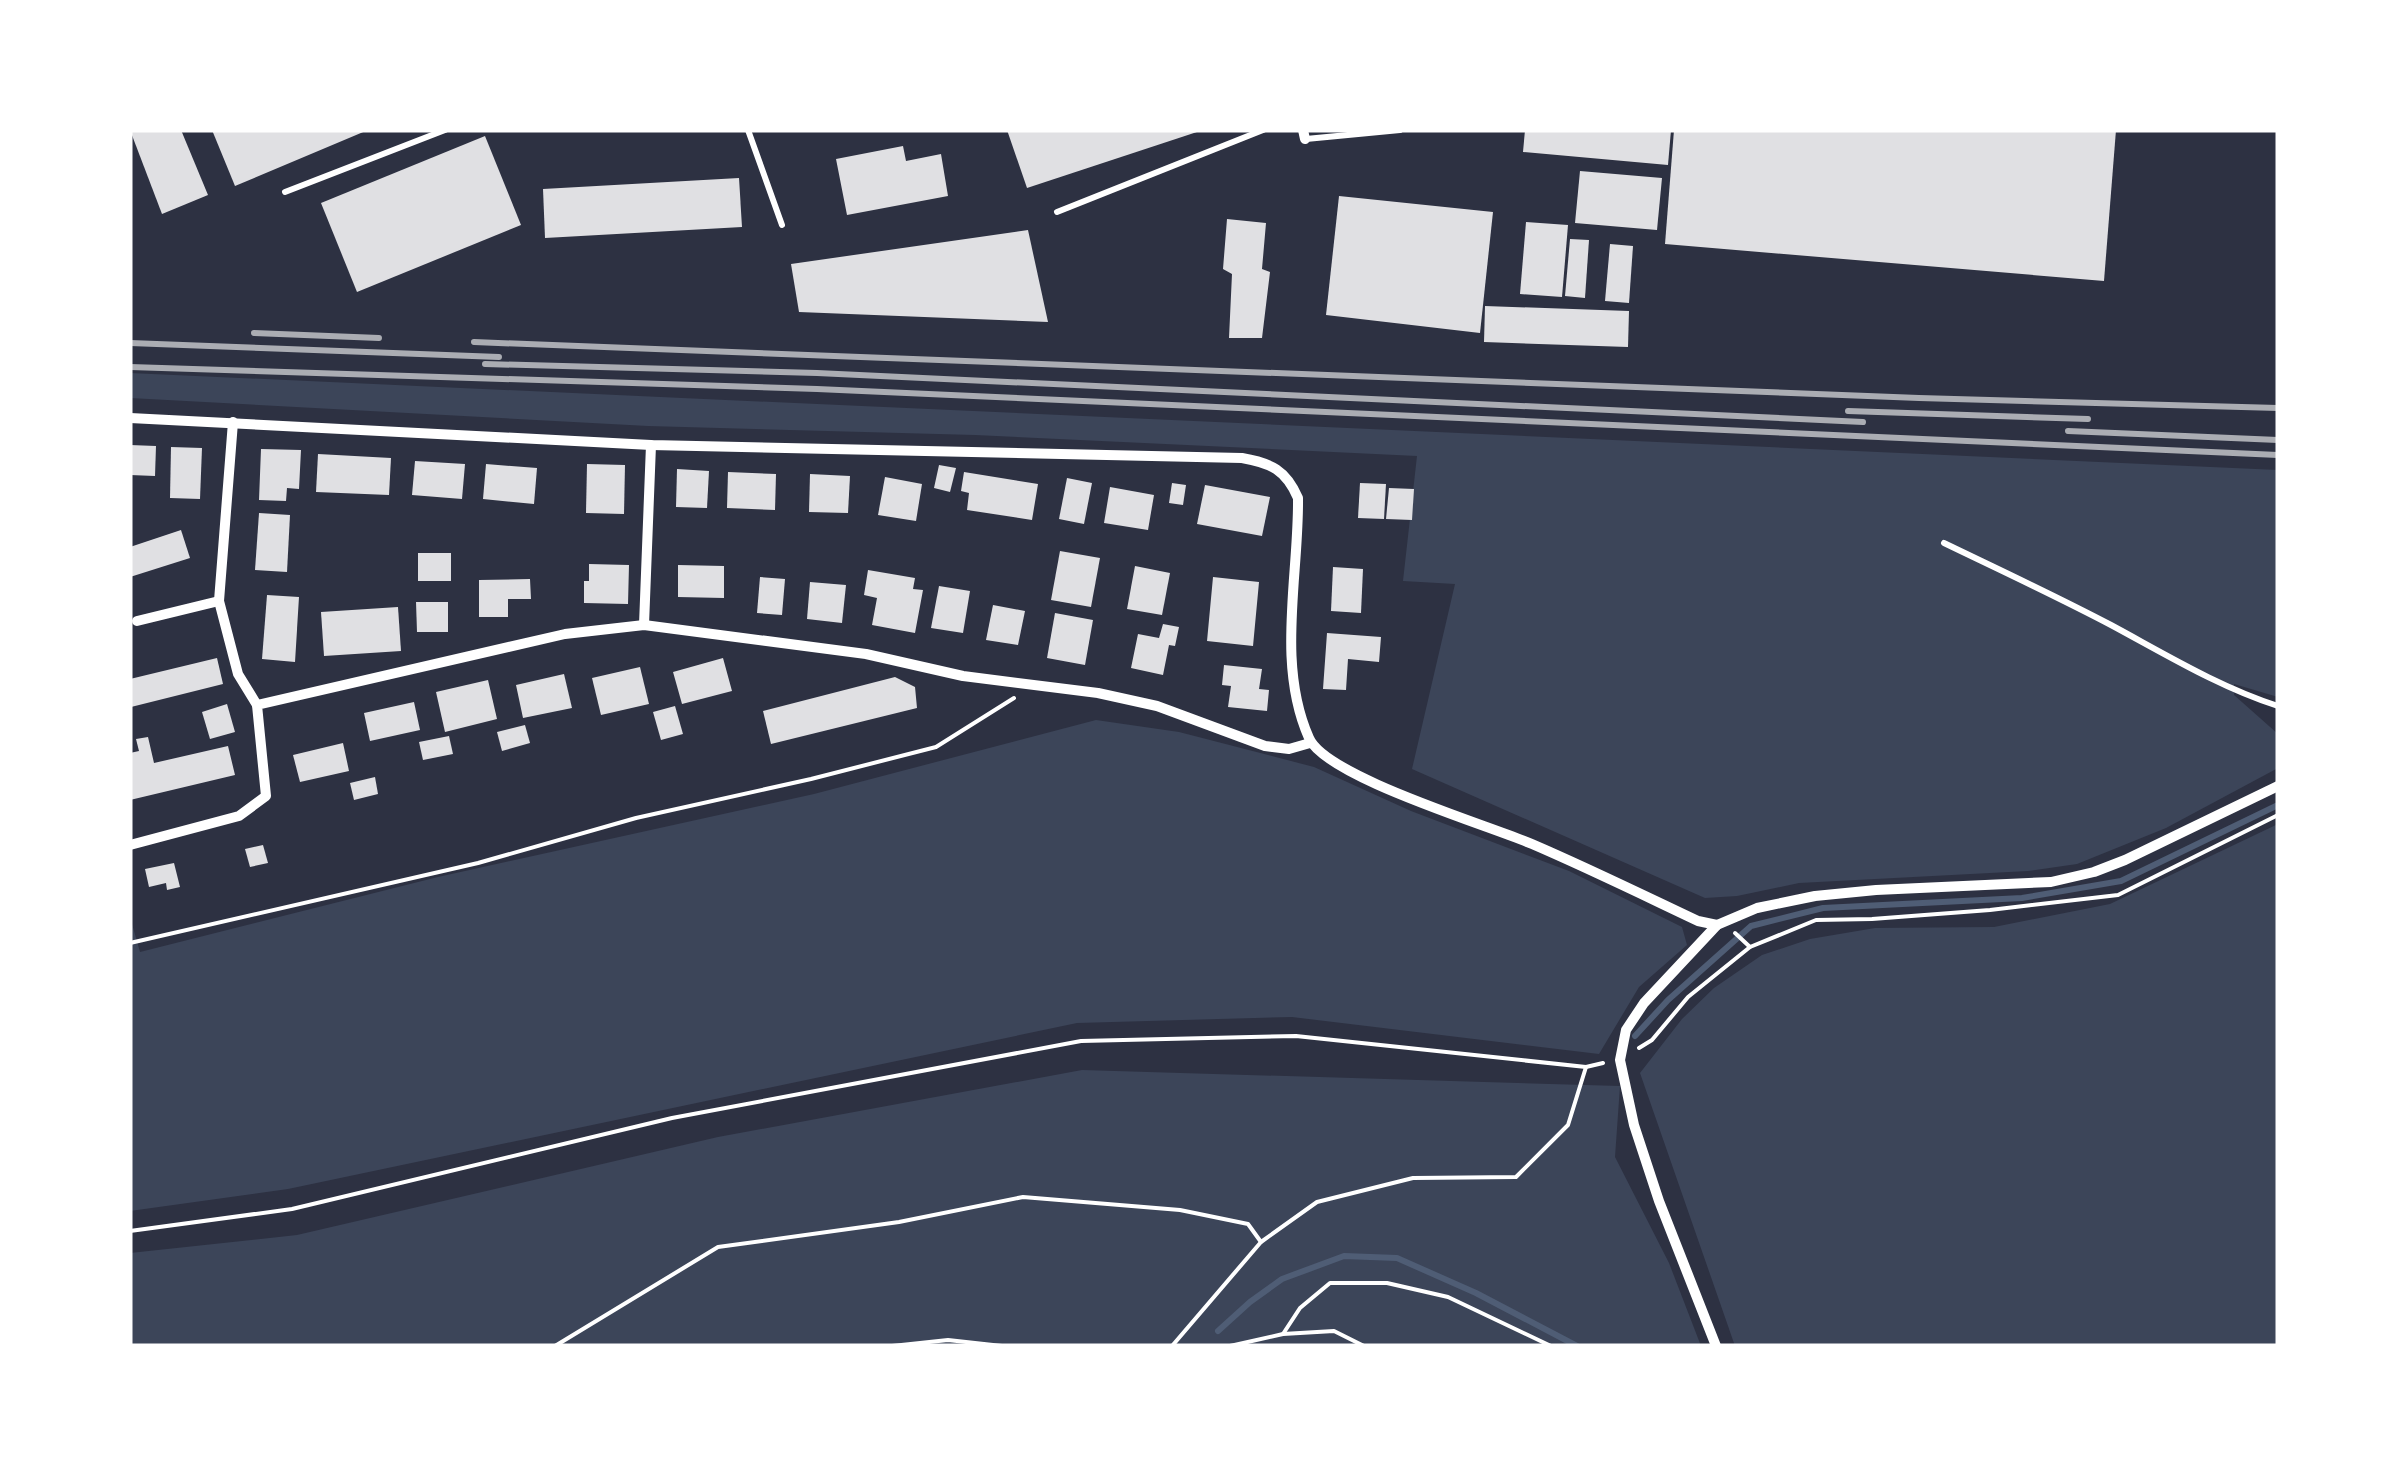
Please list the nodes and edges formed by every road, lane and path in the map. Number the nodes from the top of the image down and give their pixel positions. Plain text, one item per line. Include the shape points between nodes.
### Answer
1 (445, 130) edge
2 (748, 130) edge
3 (1264, 130) edge
4 (1400, 130) edge
5 (1304, 134) edge
6 (285, 192) dead end
7 (1057, 212) dead end
8 (782, 226) dead end
9 (130, 418) edge
10 (233, 422) junction
11 (651, 445) junction
12 (1944, 543) dead end
13 (219, 601) junction
14 (137, 621) dead end
15 (644, 625) junction
16 (1035, 685) junction
17 (257, 704) junction
18 (2278, 706) edge
19 (1310, 742) junction
20 (2278, 786) edge
21 (130, 845) edge
22 (1717, 925) junction
23 (130, 944) edge
24 (1750, 947) dead end
25 (1620, 1060) junction
26 (130, 1231) edge
27 (1261, 1242) junction
28 (1283, 1334) junction
29 (1075, 1345) edge
30 (555, 1346) edge
31 (892, 1346) edge
32 (1002, 1346) edge
33 (1050, 1346) edge
34 (1084, 1346) edge
35 (1172, 1346) edge
36 (1230, 1346) edge
37 (1364, 1346) edge
38 (1551, 1346) edge
39 (1716, 1346) edge

1 - 6 lane
2 - 8 lane
3 - 7 lane
4 - 5 lane
9 - 10 street
10 - 11 street
10 - 13 street
11 - 15 street
11 - 19 street via 1266,462 1290,480 1298,498 1292,655 1295,698
12 - 18 lane
13 - 14 street
13 - 17 street via 238,674
15 - 16 street via 866,654
15 - 17 street via 566,634
16 - 19 street via 1157,706 1265,746 1289,749
16 - 23 path via 936,746
17 - 21 street via 266,796 239,816
19 - 22 street via 1324,757 1384,787
20 - 22 street via 2094,872 2050,882 1815,896
22 - 25 street via 1644,1003 1626,1030
24 - 25 path via 1688,997 1652,1040
25 - 39 street via 1659,1201
26 - 27 path via 292,1209 672,1118 1081,1042 1296,1036 1586,1067 1568,1125 1516,1177 1413,1178 1317,1202
27 - 30 path via 1248,1224 1180,1210 1023,1197 718,1247
27 - 35 path
28 - 36 path
28 - 37 path via 1334,1331
28 - 38 path via 1300,1308 1330,1283 1387,1284 1448,1298
29 - 33 path
29 - 34 path
31 - 32 path via 948,1340

